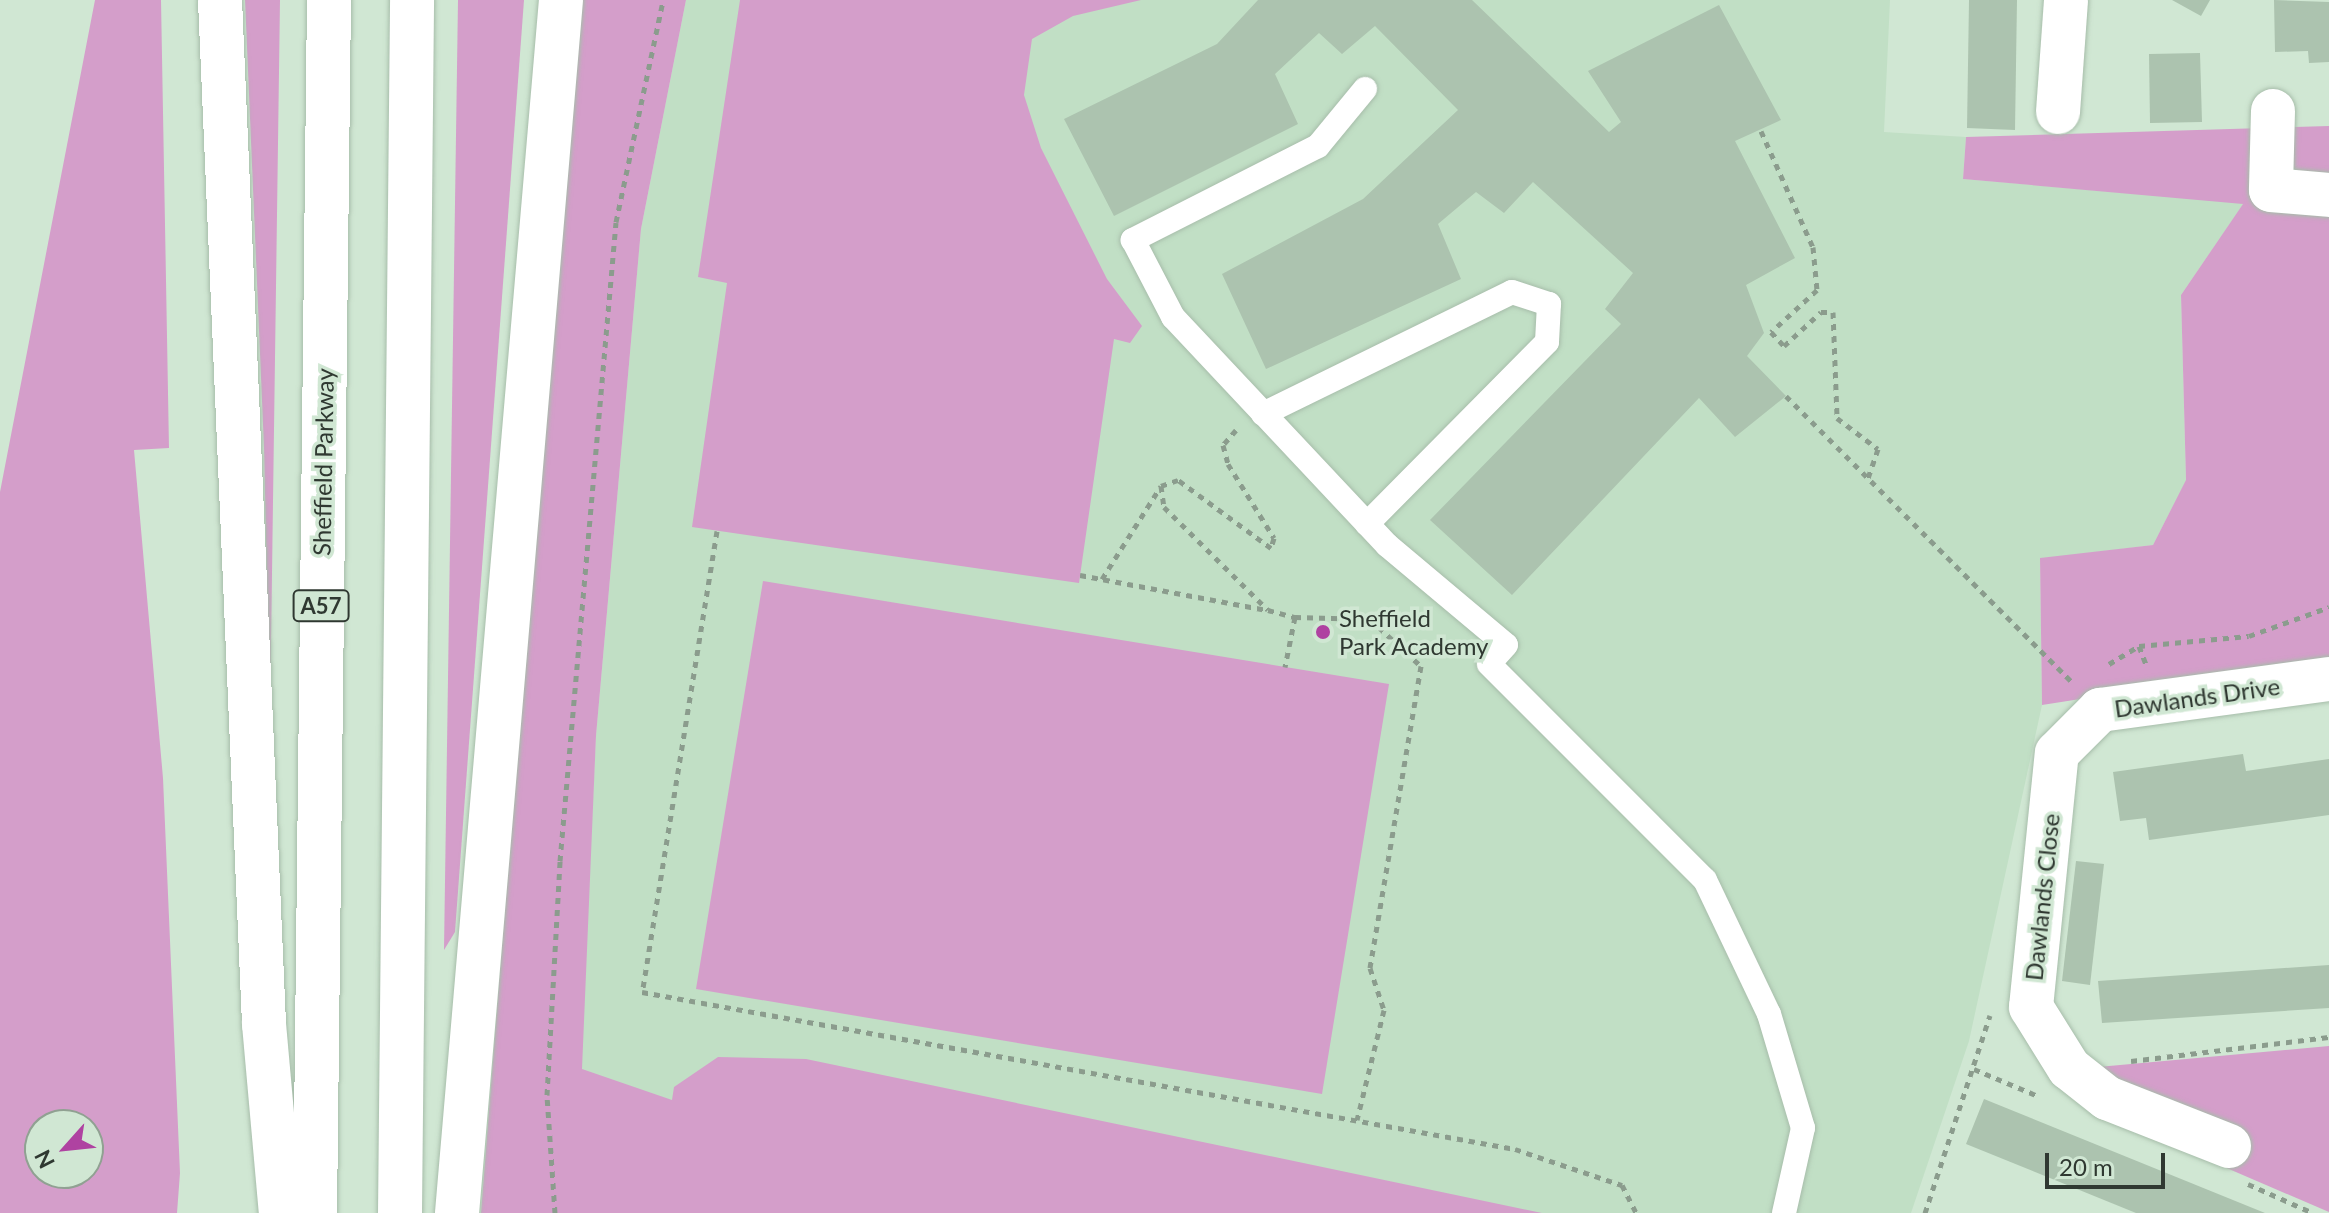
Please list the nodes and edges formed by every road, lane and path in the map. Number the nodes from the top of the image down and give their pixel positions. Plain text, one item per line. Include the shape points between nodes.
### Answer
1 (220, 0) edge
2 (329, 0) edge
3 (412, 0) edge
4 (561, 0) edge
5 (663, 0) edge
6 (2066, 0) edge
7 (1365, 89) dead end
8 (2273, 111) dead end
9 (2058, 112) dead end
10 (1761, 131) dead end
11 (2329, 195) edge
12 (1786, 396) dead end
13 (1263, 414) junction
14 (1868, 478) junction
15 (1161, 486) junction
16 (1367, 524) junction
17 (717, 531) dead end
18 (1080, 575) dead end
19 (1102, 579) junction
20 (2329, 607) edge
21 (1268, 610) junction
22 (1295, 617) junction
23 (2139, 646) dead end
24 (1285, 667) dead end
25 (2329, 679) edge
26 (2086, 721) junction
27 (1994, 998) dead end
28 (2329, 1037) edge
29 (2069, 1068) junction
30 (1357, 1120) junction
31 (2229, 1146) joint
32 (281, 1213) edge
33 (315, 1213) edge
34 (400, 1213) edge
35 (457, 1213) edge
36 (555, 1213) edge
37 (1636, 1213) edge
38 (1784, 1213) edge
39 (1925, 1213) edge
40 (2313, 1213) edge

1 - 32 main road via 264,1024
2 - 33 main road, Sheffield Parkway / A57
3 - 34 main road
4 - 35 main road
5 - 36 path via 612,269 560,861 547,1095
6 - 9 main road
7 - 13 lane via 1318,146 1133,240 1173,317
8 - 11 main road via 2271,190
10 - 14 path via 1813,247 1817,290 1771,332 1784,346 1821,312 1833,312 1837,418 1878,449
12 - 14 path
13 - 15 path via 1223,445 1274,538 1271,548 1178,480
13 - 16 lane
13 - 16 lane via 1512,292 1549,304 1547,342
14 - 26 path
15 - 19 path
15 - 21 path via 1164,507 1182,532
16 - 38 lane via 1506,645 1489,664 1705,880 1769,1014 1803,1128
17 - 30 path via 642,992
18 - 19 path
19 - 21 path
20 - 23 path via 2249,636
21 - 22 path
22 - 24 path
22 - 30 path via 1370,619 1421,666 1370,968 1384,1010
25 - 26 main road, Dawlands Drive
26 - 29 main road, Dawlands Close via 2057,753 2031,1007
27 - 39 path
28 - 29 path
29 - 31 main road, Dawlands Close via 2107,1098
30 - 37 path via 1515,1149 1622,1185
31 - 40 path via 2213,1169

